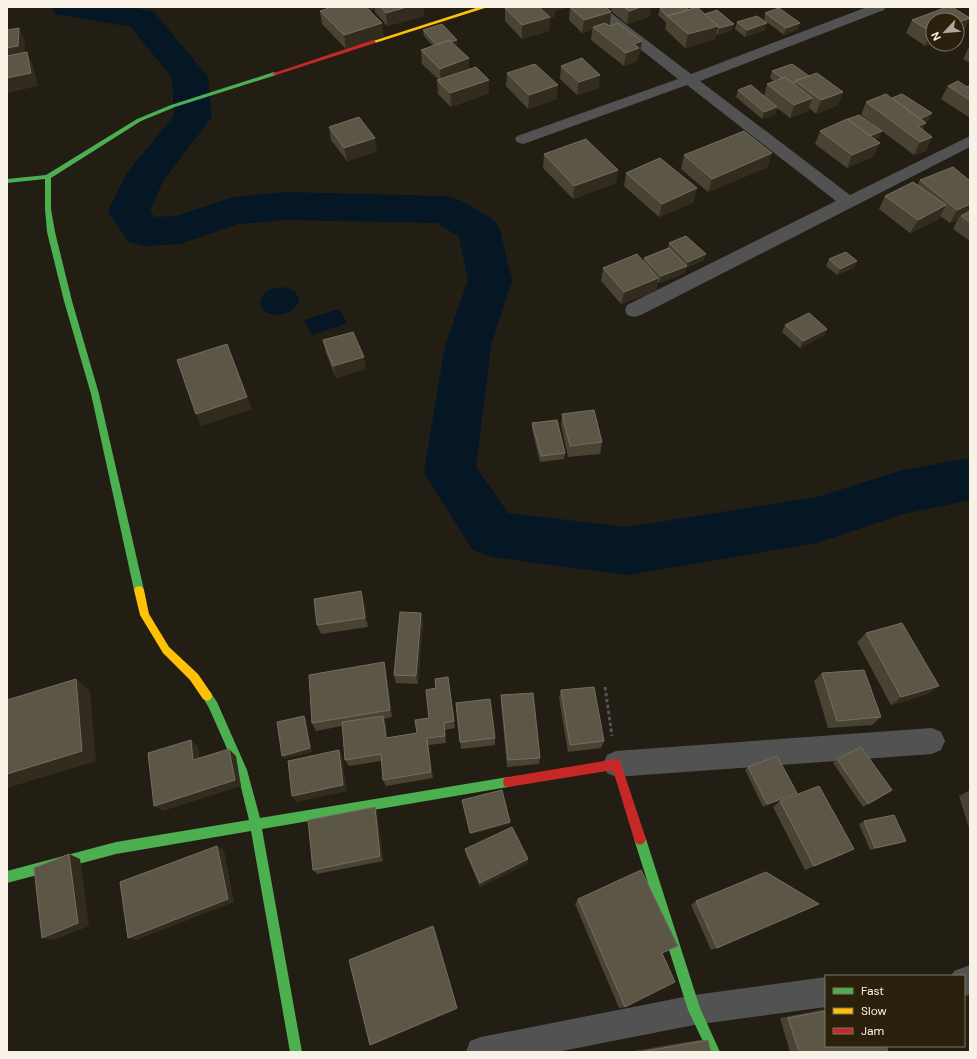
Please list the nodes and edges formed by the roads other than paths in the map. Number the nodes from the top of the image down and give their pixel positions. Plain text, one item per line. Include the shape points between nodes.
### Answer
1 (485, 7) edge
2 (594, 7) edge
3 (880, 7) edge
4 (688, 80) junction
5 (522, 140) dead end
6 (970, 141) edge
7 (48, 177) junction
8 (7, 181) edge
9 (848, 202) junction
10 (634, 310) dead end
11 (932, 741) dead end
12 (616, 764) junction
13 (256, 826) junction
14 (7, 877) edge
15 (825, 992) edge
16 (694, 1010) junction
17 (296, 1052) edge
18 (481, 1052) edge
19 (714, 1052) edge

1 - 7 street via 173,106 139,120
2 - 4 street
3 - 4 street
4 - 5 street
4 - 9 street
6 - 9 street
7 - 8 street
7 - 13 street via 51,232 95,394 145,615 166,650 194,676 213,705 242,770
9 - 10 street
11 - 12 street
12 - 13 street
12 - 16 street
13 - 14 street via 116,848
13 - 17 street
15 - 16 street
16 - 18 street
16 - 19 street

